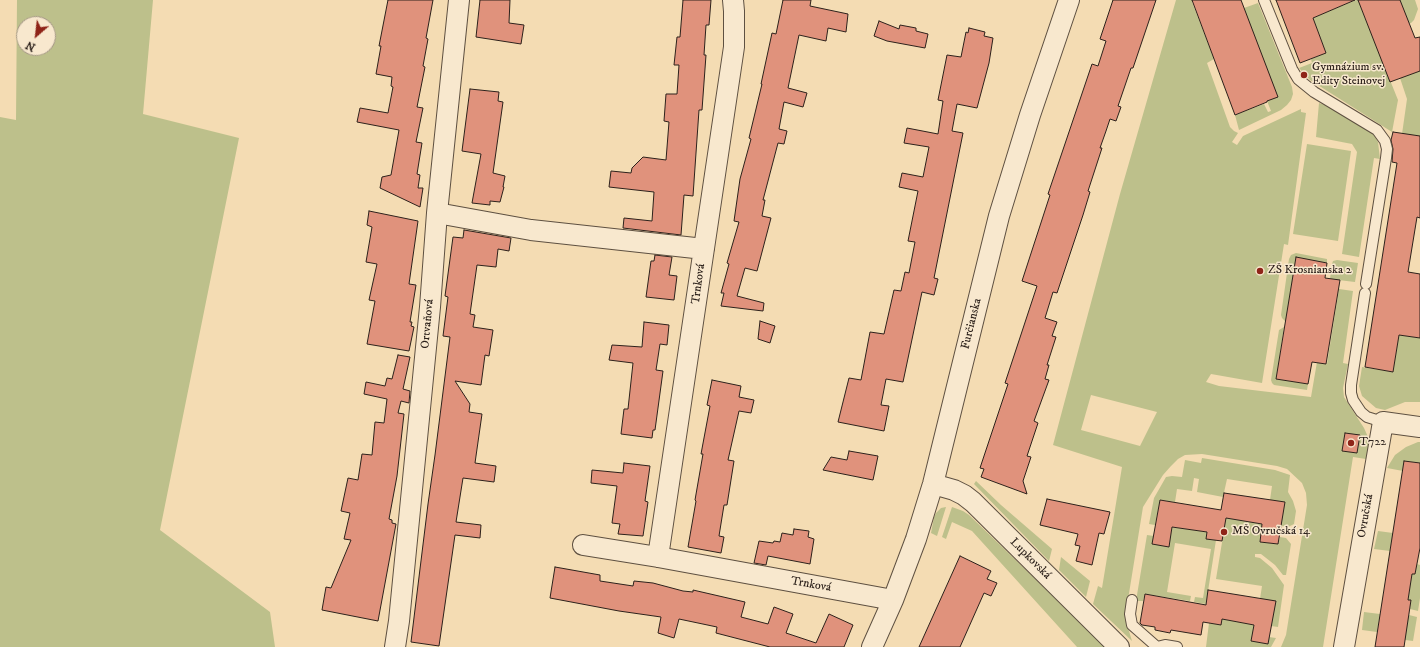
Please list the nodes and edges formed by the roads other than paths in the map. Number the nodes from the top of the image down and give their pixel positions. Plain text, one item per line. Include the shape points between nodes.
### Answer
1 (459, 0) edge
2 (1069, 0) edge
3 (1264, 0) edge
4 (738, 4) edge
5 (437, 213) junction
6 (704, 249) junction
7 (1383, 422) junction
8 (1420, 427) edge
9 (933, 484) junction
10 (583, 545) dead end
11 (658, 557) junction
12 (893, 600) junction
13 (1132, 600) dead end
14 (395, 647) edge
15 (872, 647) edge
16 (1119, 647) edge
17 (1177, 647) edge
18 (1344, 647) edge

1 - 5 street, Ortvaňová
2 - 9 street, Furčianska via 1025,129 999,216
3 - 7 lane via 1298,79 1314,92 1376,130 1385,141 1386,158 1351,393 1361,412 1367,417
4 - 6 street, Trnková
5 - 6 street via 532,230
5 - 14 street, Ortvaňová via 429,322
6 - 11 street, Trnková
7 - 8 street
7 - 18 street, Ovručská
9 - 12 street, Furčianska
9 - 16 street, Lupkovská via 954,490 972,502
10 - 11 street, Trnková
11 - 12 street, Trnková
12 - 15 street, Furčianska
13 - 17 lane via 1132,625 1157,647

